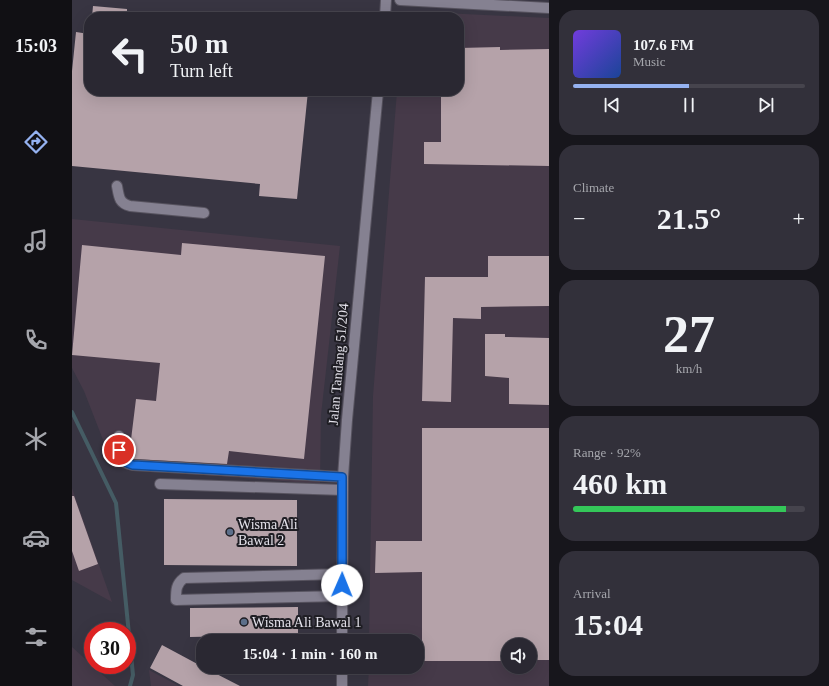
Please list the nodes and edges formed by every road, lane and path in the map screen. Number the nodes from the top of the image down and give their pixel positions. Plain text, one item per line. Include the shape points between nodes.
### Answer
1 (386, 0) edge
2 (400, 0) edge
3 (549, 8) edge
4 (385, 12) edge
5 (378, 96) edge
6 (117, 186) dead end
7 (204, 213) dead end
8 (119, 436) dead end
9 (342, 477) junction
10 (160, 484) dead end
11 (343, 490) junction
12 (342, 574) junction
13 (342, 596) junction
14 (342, 634) edge
15 (342, 674) edge
16 (342, 686) edge

1 - 4 street
2 - 3 street
5 - 9 street, Jalan Tandang 51/204
6 - 7 street via 118,196 125,205
8 - 9 street via 120,456 127,464
9 - 11 street, Jalan Tandang 51/204
10 - 11 street
11 - 12 street, Jalan Tandang 51/204
12 - 13 street, Jalan Tandang 51/204
12 - 13 street via 184,578 177,586 176,600
13 - 14 street, Jalan Tandang 51/204
15 - 16 street

